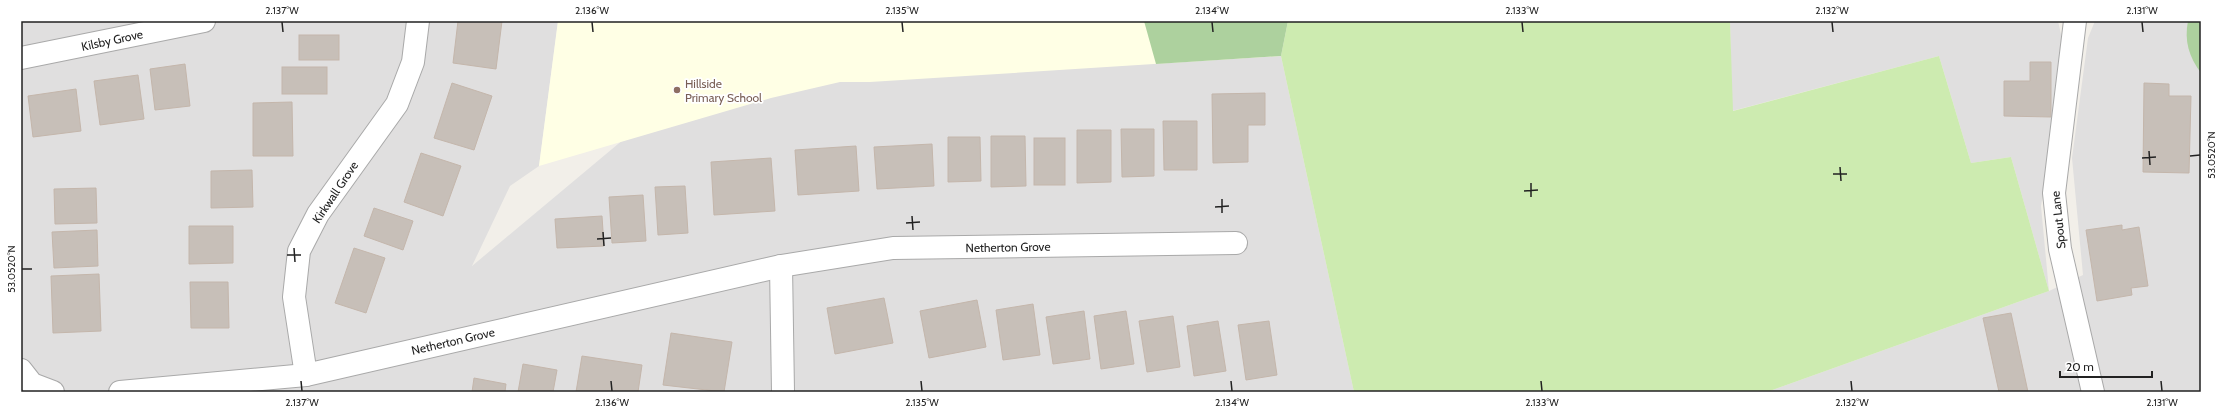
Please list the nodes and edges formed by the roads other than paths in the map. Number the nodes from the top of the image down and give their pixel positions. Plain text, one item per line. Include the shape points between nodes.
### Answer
1 (204, 21) edge
2 (418, 21) edge
3 (2075, 21) edge
4 (21, 58) edge
5 (1236, 243) dead end
6 (781, 266) junction
7 (21, 370) edge
8 (306, 375) junction
9 (53, 392) edge
10 (120, 392) edge
11 (783, 392) edge
12 (2093, 392) edge

1 - 4 street, Kilsby Grove
2 - 8 street, Kirkwall Grove via 413,62 397,104 318,214 300,251 294,297
3 - 12 street, Spout Lane via 2054,193 2060,249
5 - 6 street, Netherton Grove via 893,248
6 - 8 street, Netherton Grove
6 - 11 street
7 - 9 street via 32,384
8 - 10 street, Netherton Grove

